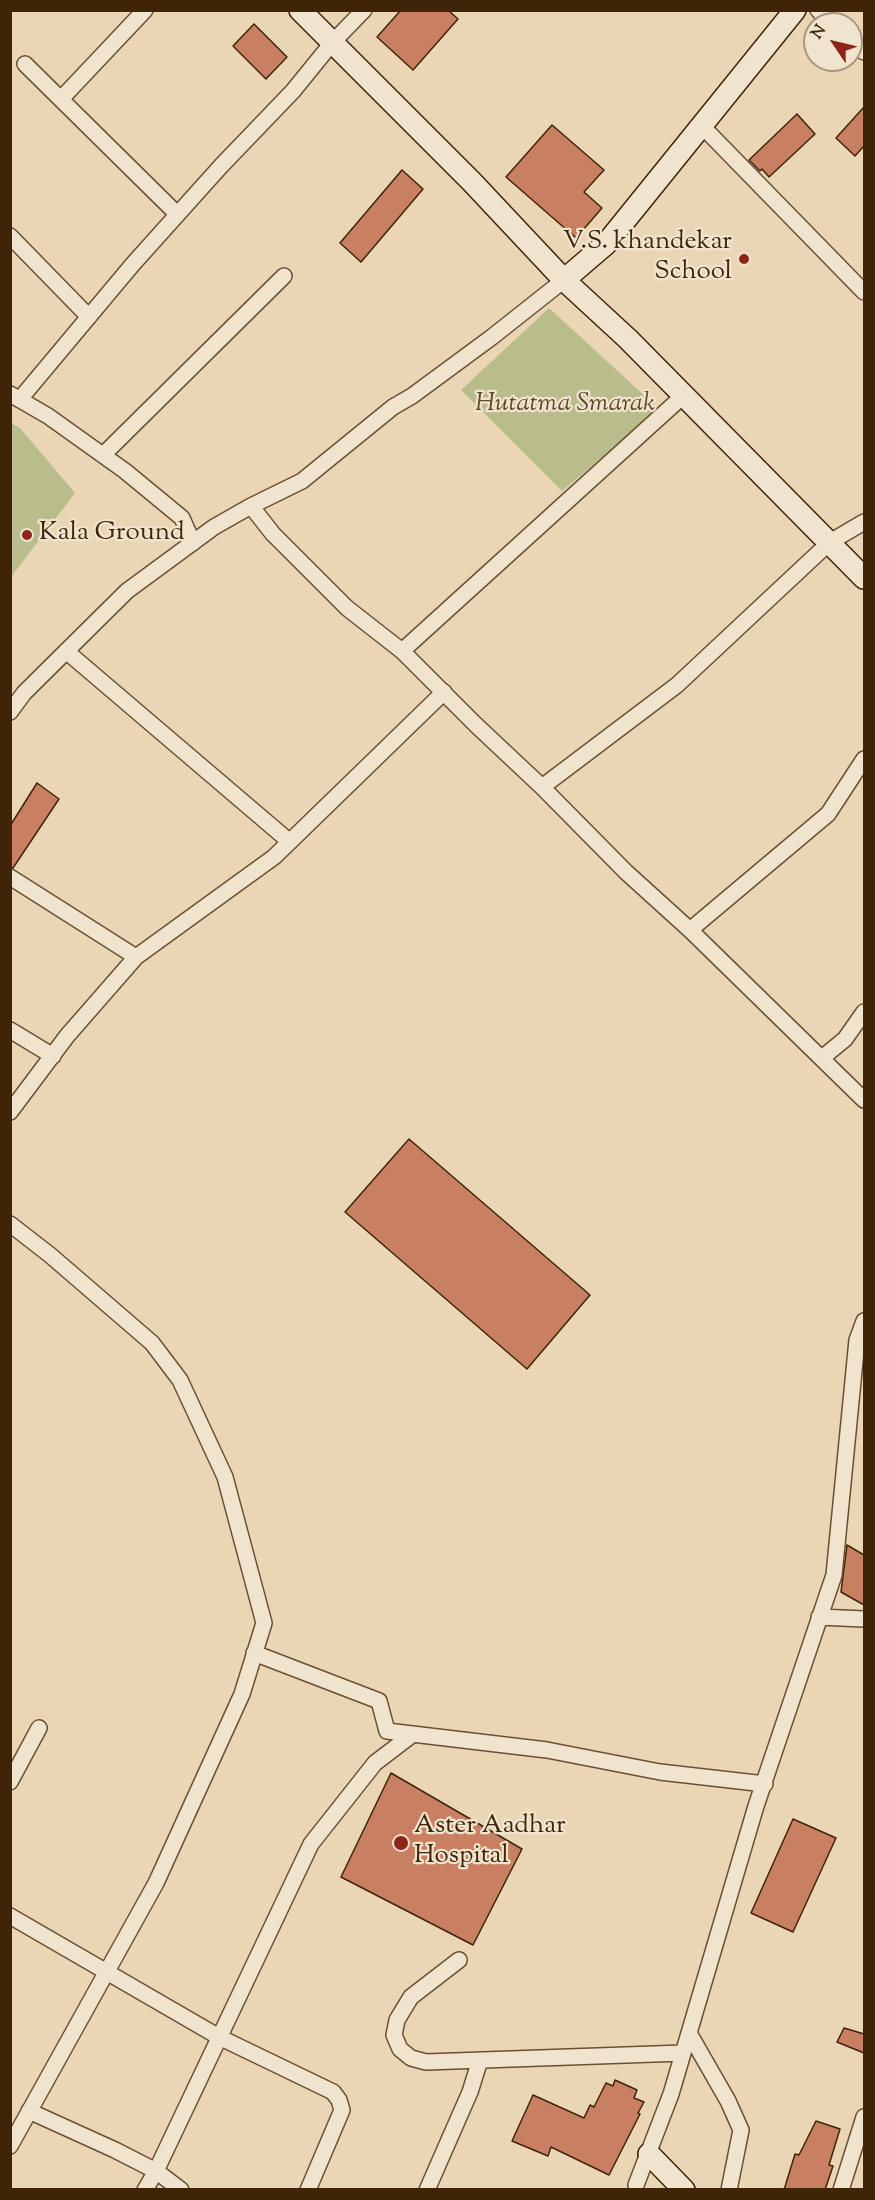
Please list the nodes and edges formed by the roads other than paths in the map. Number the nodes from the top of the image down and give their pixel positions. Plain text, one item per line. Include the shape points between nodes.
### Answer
1 (145, 10) edge
2 (300, 10) edge
3 (364, 10) edge
4 (795, 10) edge
5 (332, 44) junction
6 (25, 64) dead end
7 (61, 99) junction
8 (701, 124) junction
9 (177, 214) junction
10 (10, 236) edge
11 (284, 276) dead end
12 (564, 280) junction
13 (864, 292) edge
14 (89, 317) junction
15 (683, 396) junction
16 (15, 397) edge
17 (103, 455) junction
18 (251, 506) junction
19 (864, 522) edge
20 (830, 542) junction
21 (192, 543) junction
22 (864, 578) edge
23 (66, 651) junction
24 (402, 651) junction
25 (444, 692) junction
26 (10, 712) edge
27 (864, 759) edge
28 (542, 787) junction
29 (290, 842) junction
30 (10, 877) edge
31 (690, 930) junction
32 (136, 957) junction
33 (864, 1012) edge
34 (10, 1030) edge
35 (53, 1056) junction
36 (822, 1058) junction
37 (864, 1100) edge
38 (10, 1112) edge
39 (10, 1224) edge
40 (864, 1321) edge
41 (819, 1617) junction
42 (864, 1619) edge
43 (254, 1653) junction
44 (39, 1728) dead end
45 (413, 1734) junction
46 (10, 1782) edge
47 (765, 1784) junction
48 (10, 1916) edge
49 (459, 1960) dead end
50 (107, 1971) junction
51 (689, 2033) junction
52 (219, 2037) junction
53 (683, 2054) junction
54 (480, 2060) junction
55 (29, 2111) junction
56 (864, 2117) edge
57 (10, 2146) edge
58 (649, 2154) junction
59 (156, 2171) junction
60 (636, 2185) dead end
61 (145, 2190) edge
62 (181, 2190) edge
63 (308, 2190) edge
64 (427, 2190) edge
65 (684, 2190) edge
66 (729, 2190) edge
67 (841, 2190) edge

1 - 7 street
2 - 5 street
3 - 5 street
4 - 8 street
5 - 9 street
5 - 12 street via 472,182
6 - 7 street
7 - 9 street
8 - 12 street via 606,244
8 - 13 street
9 - 14 street
10 - 14 street
11 - 17 street
12 - 15 street
12 - 18 street via 483,344 393,407 302,481
14 - 16 street
15 - 20 street
15 - 24 street
16 - 17 street
17 - 21 street via 182,518
18 - 21 street
18 - 24 street via 273,534 347,608
19 - 20 street
20 - 22 street
20 - 28 street via 677,685
21 - 23 street via 127,591
23 - 26 street
23 - 29 street
24 - 25 street
25 - 28 street
25 - 29 street
27 - 31 street via 828,814
28 - 31 street
29 - 32 street
30 - 32 street
31 - 36 street
32 - 35 street
33 - 36 street via 845,1039
34 - 35 street
35 - 38 street
36 - 37 street
39 - 43 street via 152,1343 180,1380 225,1477 231,1499 264,1623
40 - 41 street via 857,1340 834,1575
41 - 42 street
41 - 47 street
43 - 45 street via 379,1701 387,1731
43 - 50 street via 242,1694 156,1882
44 - 46 street
45 - 47 street via 547,1750 660,1773
45 - 52 street via 375,1763 311,1844
47 - 51 street
48 - 50 street
49 - 54 street via 411,1997 397,2020 394,2035 400,2049 411,2058 426,2062
50 - 52 street
50 - 55 street
51 - 53 street
51 - 66 street via 741,2130
52 - 59 street
52 - 63 street via 333,2092 339,2100 339,2120
53 - 54 street
53 - 58 street
54 - 64 street
55 - 57 street
55 - 59 street
56 - 67 street
58 - 60 street
58 - 65 street
59 - 61 street
59 - 62 street

